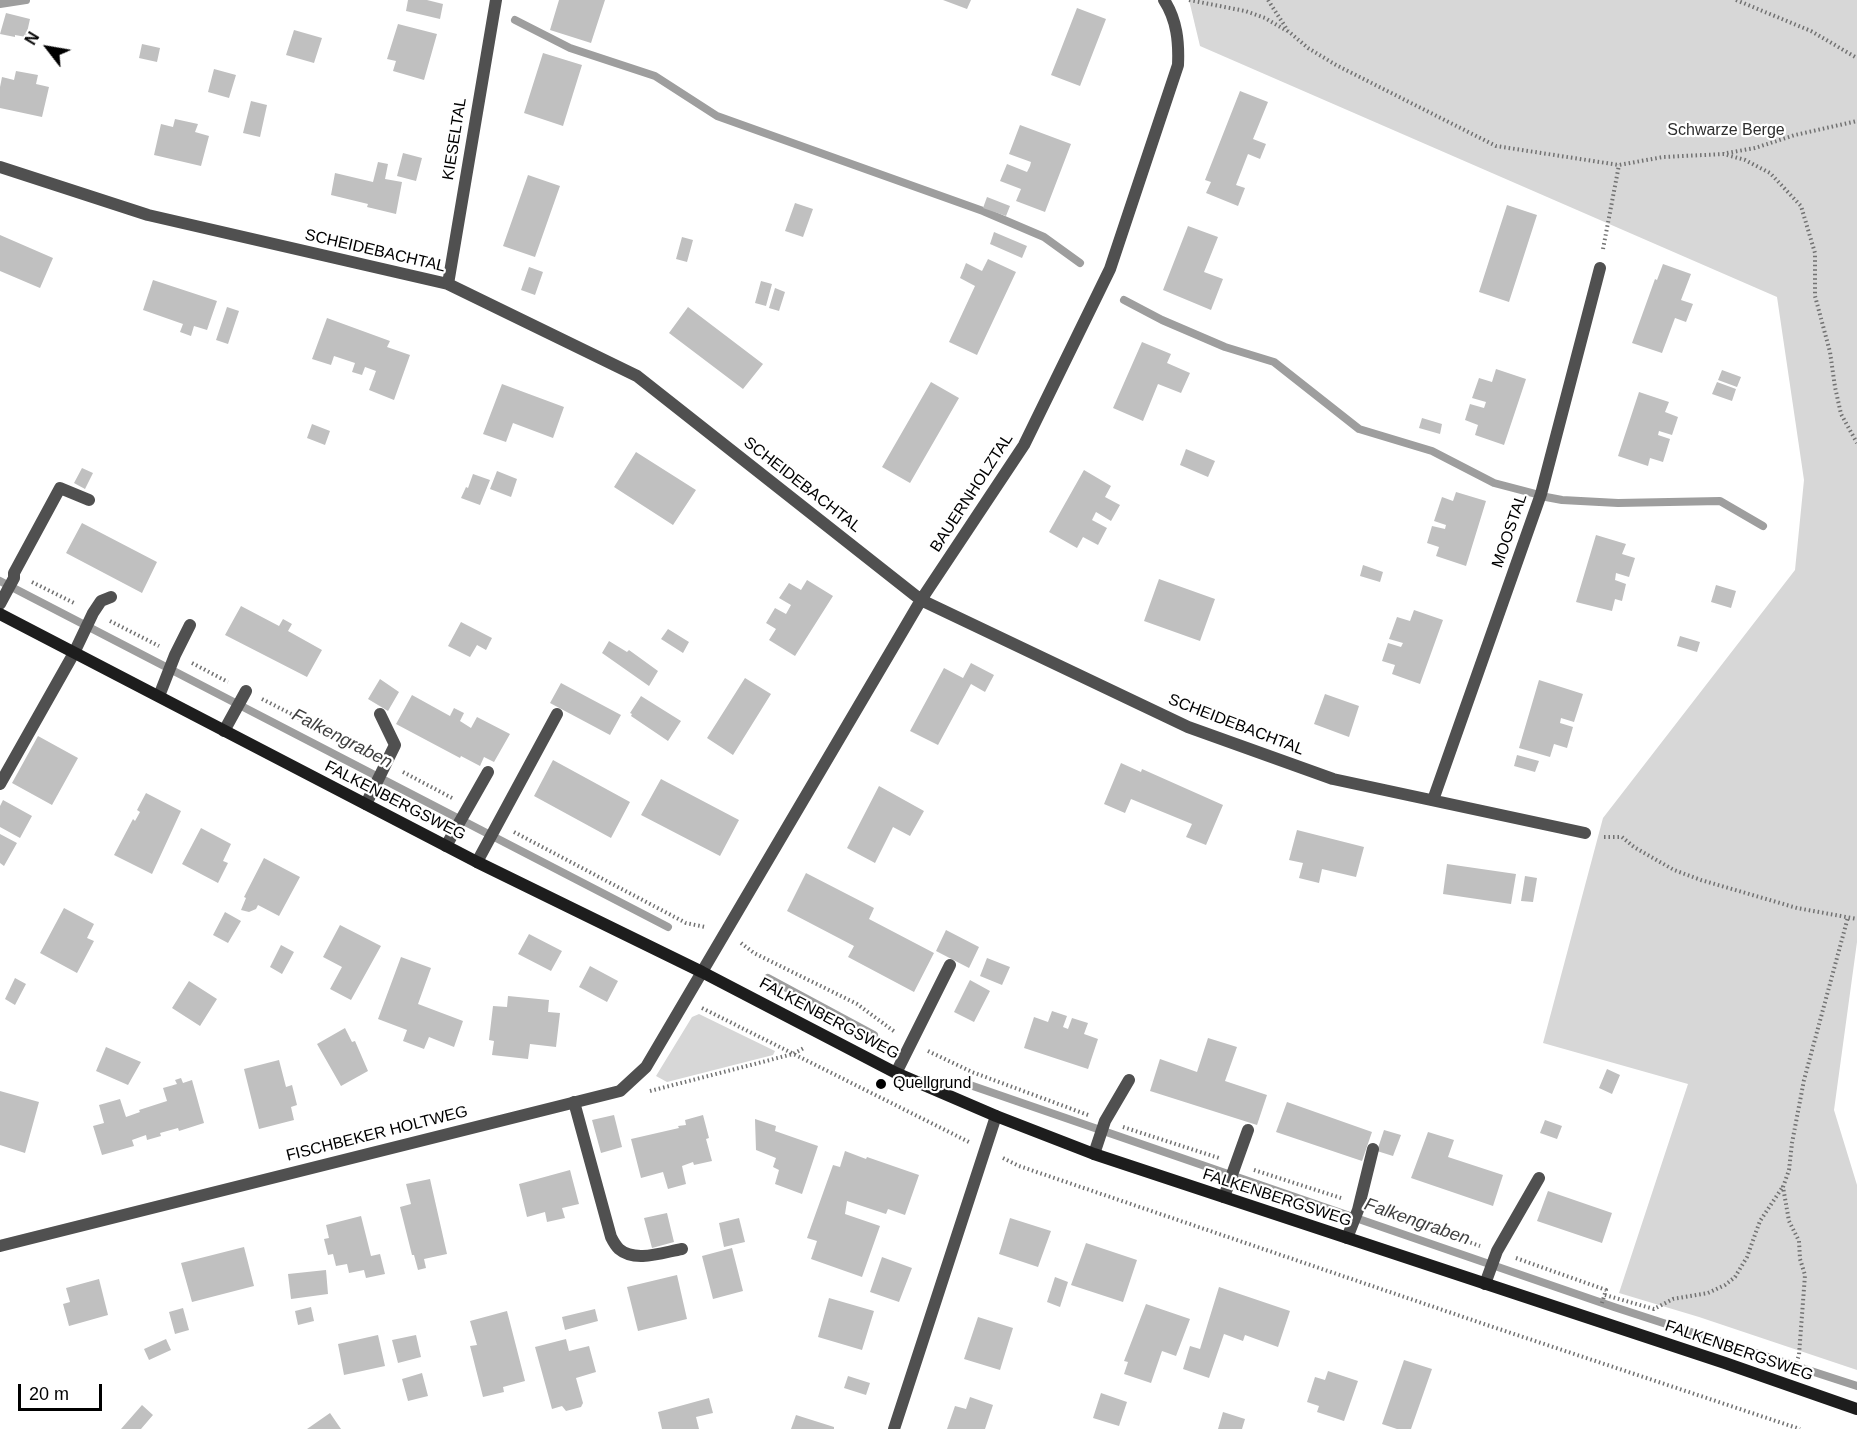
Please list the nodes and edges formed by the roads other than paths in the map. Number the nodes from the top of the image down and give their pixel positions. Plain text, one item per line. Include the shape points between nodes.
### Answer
1 (496, 0) edge
2 (1164, 0) edge
3 (0, 167) edge
4 (1600, 268) road end
5 (448, 284) junction
6 (89, 500) dead end
7 (111, 597) dead end
8 (3, 598) edge
9 (921, 600) junction
10 (0, 614) edge
11 (190, 625) dead end
12 (75, 653) junction
13 (244, 694) road end
14 (159, 696) junction
15 (380, 714) dead end
16 (557, 714) dead end
17 (224, 731) junction
18 (488, 772) dead end
19 (0, 784) edge
20 (1433, 800) junction
21 (366, 804) junction
22 (1585, 833) road end
23 (446, 846) junction
24 (477, 862) junction
25 (950, 965) dead end
26 (702, 972) junction
27 (896, 1073) junction
28 (1129, 1080) dead end
29 (574, 1102) junction
30 (996, 1116) junction
31 (1248, 1130) dead end
32 (1373, 1149) dead end
33 (1094, 1154) junction
34 (1539, 1178) dead end
35 (1224, 1197) junction
36 (1347, 1238) junction
37 (0, 1246) edge
38 (682, 1249) dead end
39 (1487, 1279) junction
40 (1857, 1409) edge
41 (894, 1429) edge

1 - 5 street, KIESELTAL
2 - 9 street, BAUERNHOLZTAL via 1176,26 1178,65 1110,269 1024,445
3 - 5 street, SCHEIDEBACHTAL via 148,215
4 - 20 street, MOOSTAL via 1541,494
5 - 9 street, SCHEIDEBACHTAL via 637,376
6 - 8 street via 60,488
7 - 12 street via 101,601
9 - 20 street, SCHEIDEBACHTAL via 1188,727 1333,779
9 - 26 street, BAUERNHOLZTAL
10 - 12 street, FALKENBERGSWEG
11 - 14 street
12 - 14 street, FALKENBERGSWEG
12 - 19 street
13 - 17 street
14 - 17 street, FALKENBERGSWEG
15 - 21 street via 395,745
16 - 24 street
17 - 21 street, FALKENBERGSWEG
18 - 23 street
20 - 22 street, SCHEIDEBACHTAL
21 - 23 street, FALKENBERGSWEG
23 - 24 street, FALKENBERGSWEG
24 - 26 street, FALKENBERGSWEG
25 - 27 street
26 - 27 street, FALKENBERGSWEG
26 - 29 street, FISCHBEKER HOLTWEG via 646,1067 620,1091
27 - 30 street, FALKENBERGSWEG
28 - 33 street via 1105,1123
29 - 37 street, FISCHBEKER HOLTWEG
29 - 38 street via 610,1237 620,1250 632,1255
30 - 33 street, FALKENBERGSWEG
30 - 41 street
31 - 35 street
32 - 36 street
33 - 35 street, FALKENBERGSWEG
34 - 39 street
35 - 36 street, FALKENBERGSWEG
36 - 39 street, FALKENBERGSWEG
39 - 40 street, FALKENBERGSWEG

